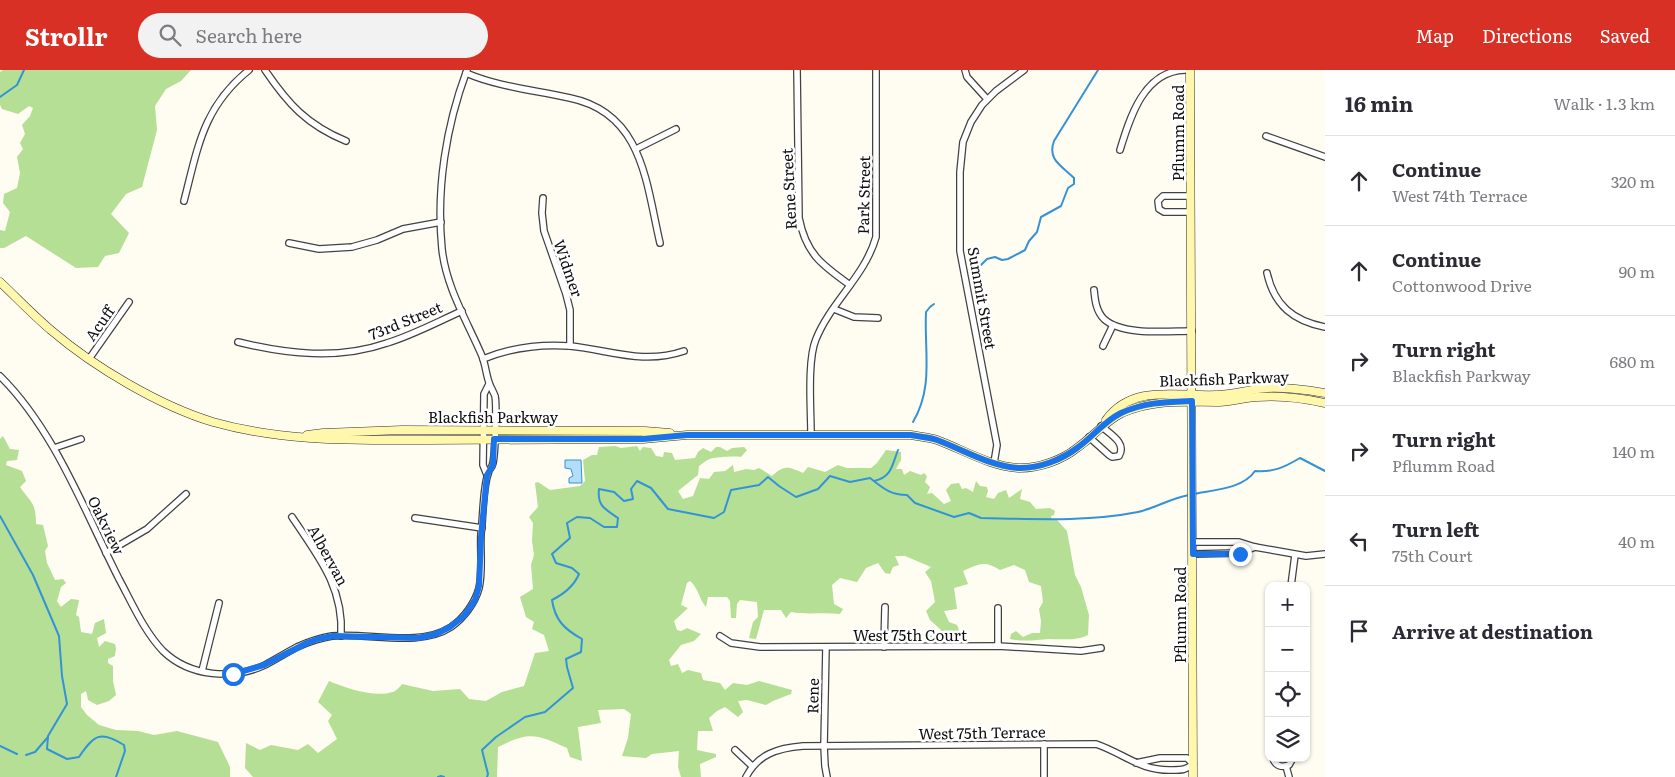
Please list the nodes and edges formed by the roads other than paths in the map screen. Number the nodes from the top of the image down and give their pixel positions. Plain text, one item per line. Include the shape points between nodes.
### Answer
1 (248, 70) edge
2 (265, 70) edge
3 (798, 70) edge
4 (876, 70) edge
5 (966, 70) edge
6 (1024, 70) edge
7 (1185, 70) edge
8 (1190, 70) edge
9 (466, 71) edge
10 (987, 99) junction
11 (676, 129) dead end
12 (1266, 136) dead end
13 (346, 141) dead end
14 (636, 149) junction
15 (1120, 150) dead end
16 (1325, 157) edge
17 (1191, 196) junction
18 (543, 198) dead end
19 (184, 201) dead end
20 (1191, 212) junction
21 (441, 222) junction
22 (289, 243) dead end
23 (660, 243) dead end
24 (1267, 273) dead end
25 (0, 282) edge
26 (850, 285) junction
27 (1094, 290) dead end
28 (129, 302) dead end
29 (834, 309) junction
30 (462, 311) junction
31 (878, 318) dead end
32 (1113, 325) junction
33 (1325, 327) edge
34 (1192, 331) junction
35 (238, 342) dead end
36 (570, 346) junction
37 (1103, 346) dead end
38 (684, 351) dead end
39 (89, 359) junction
40 (483, 359) junction
41 (0, 376) edge
42 (489, 384) junction
43 (1325, 393) edge
44 (1192, 398) junction
45 (1325, 403) edge
46 (1102, 425) junction
47 (484, 430) junction
48 (494, 430) junction
49 (810, 434) junction
50 (687, 435) junction
51 (300, 436) junction
52 (1089, 437) junction
53 (81, 439) dead end
54 (484, 439) junction
55 (494, 439) junction
56 (54, 448) junction
57 (994, 463) junction
58 (487, 475) junction
59 (186, 494) dead end
60 (292, 517) dead end
61 (415, 518) dead end
62 (482, 528) junction
63 (1193, 542) junction
64 (1255, 547) junction
65 (106, 553) junction
66 (1193, 554) junction
67 (1325, 554) edge
68 (1295, 555) junction
69 (1292, 582) edge
70 (219, 603) dead end
71 (885, 607) dead end
72 (998, 608) dead end
73 (341, 636) junction
74 (720, 636) dead end
75 (998, 646) junction
76 (826, 647) junction
77 (884, 647) junction
78 (1101, 648) dead end
79 (202, 671) junction
80 (1044, 744) junction
81 (824, 746) junction
82 (735, 750) dead end
83 (1276, 762) edge
84 (1291, 762) edge
85 (1136, 763) junction
86 (1194, 764) junction
87 (752, 766) junction
88 (1286, 766) junction
89 (746, 777) edge
90 (827, 777) edge
91 (1044, 777) edge
92 (1193, 777) edge
93 (1289, 777) edge

1 - 19 street via 235,81 210,114
2 - 13 street via 302,115
3 - 26 street, Rene Street via 799,218 802,233 818,260
4 - 26 street, Park Street via 876,237 868,260
5 - 10 street via 967,77
6 - 10 street, Summit Street
7 - 15 street via 1163,74 1143,94 1128,121
8 - 17 main road, Pflumm Road
9 - 14 street via 507,86 582,100 612,117
9 - 21 street via 448,138 442,177
10 - 57 street, Summit Street via 971,122 963,142 960,251 997,445
11 - 14 street
12 - 16 street
14 - 23 street via 642,161
17 - 20 main road, Pflumm Road
17 - 20 street, Pflumm Road via 1164,196 1158,201 1158,206 1164,212
18 - 36 street, Widmer via 544,232 570,310
20 - 34 main road, Pflumm Road
21 - 22 street via 403,229 352,247 320,249
21 - 30 street via 445,268
24 - 33 street via 1270,287 1285,308 1302,321
25 - 39 main road, Blackfish Parkway via 53,332
26 - 29 street, Park Street
27 - 32 street via 1096,307
28 - 39 street, Acuff
29 - 31 street via 854,317
29 - 49 street, Park Street via 819,331 811,354
30 - 35 street, 73rd Street via 386,344 342,353 269,350
30 - 40 street
32 - 34 street via 1130,330
32 - 37 street
34 - 44 main road, Pflumm Road
36 - 38 street via 639,357 668,356
36 - 40 street via 524,348
39 - 51 main road, Blackfish Parkway via 151,395 212,422 261,433
40 - 42 street
41 - 56 street, Oakview via 21,398
42 - 47 street via 484,394
42 - 48 street via 495,396
43 - 44 main road, Blackfish Parkway via 1268,388
44 - 45 main road, Blackfish Parkway via 1234,401 1272,396
44 - 46 main road, Blackfish Parkway via 1142,405
44 - 63 main road, Pflumm Road
46 - 52 main road, Blackfish Parkway
46 - 52 street via 1121,444 1120,456 1112,457
47 - 48 main road, Blackfish Parkway
47 - 51 main road, Blackfish Parkway
47 - 54 street
48 - 50 main road, Blackfish Parkway via 645,430
48 - 55 street
49 - 50 main road, Blackfish Parkway
49 - 57 main road, Blackfish Parkway via 911,435 935,440
50 - 55 main road, Blackfish Parkway via 643,439
51 - 54 main road, Blackfish Parkway via 323,440
52 - 57 main road, Blackfish Parkway via 1062,458 1044,464 1020,468
53 - 56 street
54 - 55 main road, Blackfish Parkway
54 - 58 street via 483,465
55 - 58 street via 493,465
56 - 65 street, Oakview
58 - 62 street, Oakview
59 - 65 street via 147,529
60 - 73 street, Albervan via 333,581 340,609
61 - 62 street
62 - 73 street, Oakview via 479,586 475,600 464,616 450,627 418,638
63 - 64 street via 1239,542
63 - 66 main road, Pflumm Road
64 - 66 street via 1240,554
64 - 68 street
65 - 79 street, Oakview via 138,614 164,652 182,664
66 - 86 main road, Pflumm Road
67 - 68 street
68 - 69 street
70 - 79 street
71 - 77 street
72 - 75 street
73 - 79 street, Oakview via 307,643 248,671 233,674
74 - 76 street, West 75th Court via 731,643 760,647
75 - 77 street, West 75th Court
75 - 78 street, West 75th Court via 1081,651
76 - 77 street, West 75th Court
76 - 81 street, Rene
80 - 81 street, West 75th Terrace
80 - 85 street, West 75th Terrace via 1096,744
80 - 91 street
81 - 87 street, West 75th Terrace via 785,747
81 - 90 street, Rene
82 - 87 street
83 - 88 street via 1279,766
84 - 88 street
85 - 86 street via 1160,758 1187,758
85 - 86 street, West 75th Terrace via 1159,770 1186,770
86 - 92 main road, Pflumm Road
87 - 89 street
88 - 93 street

